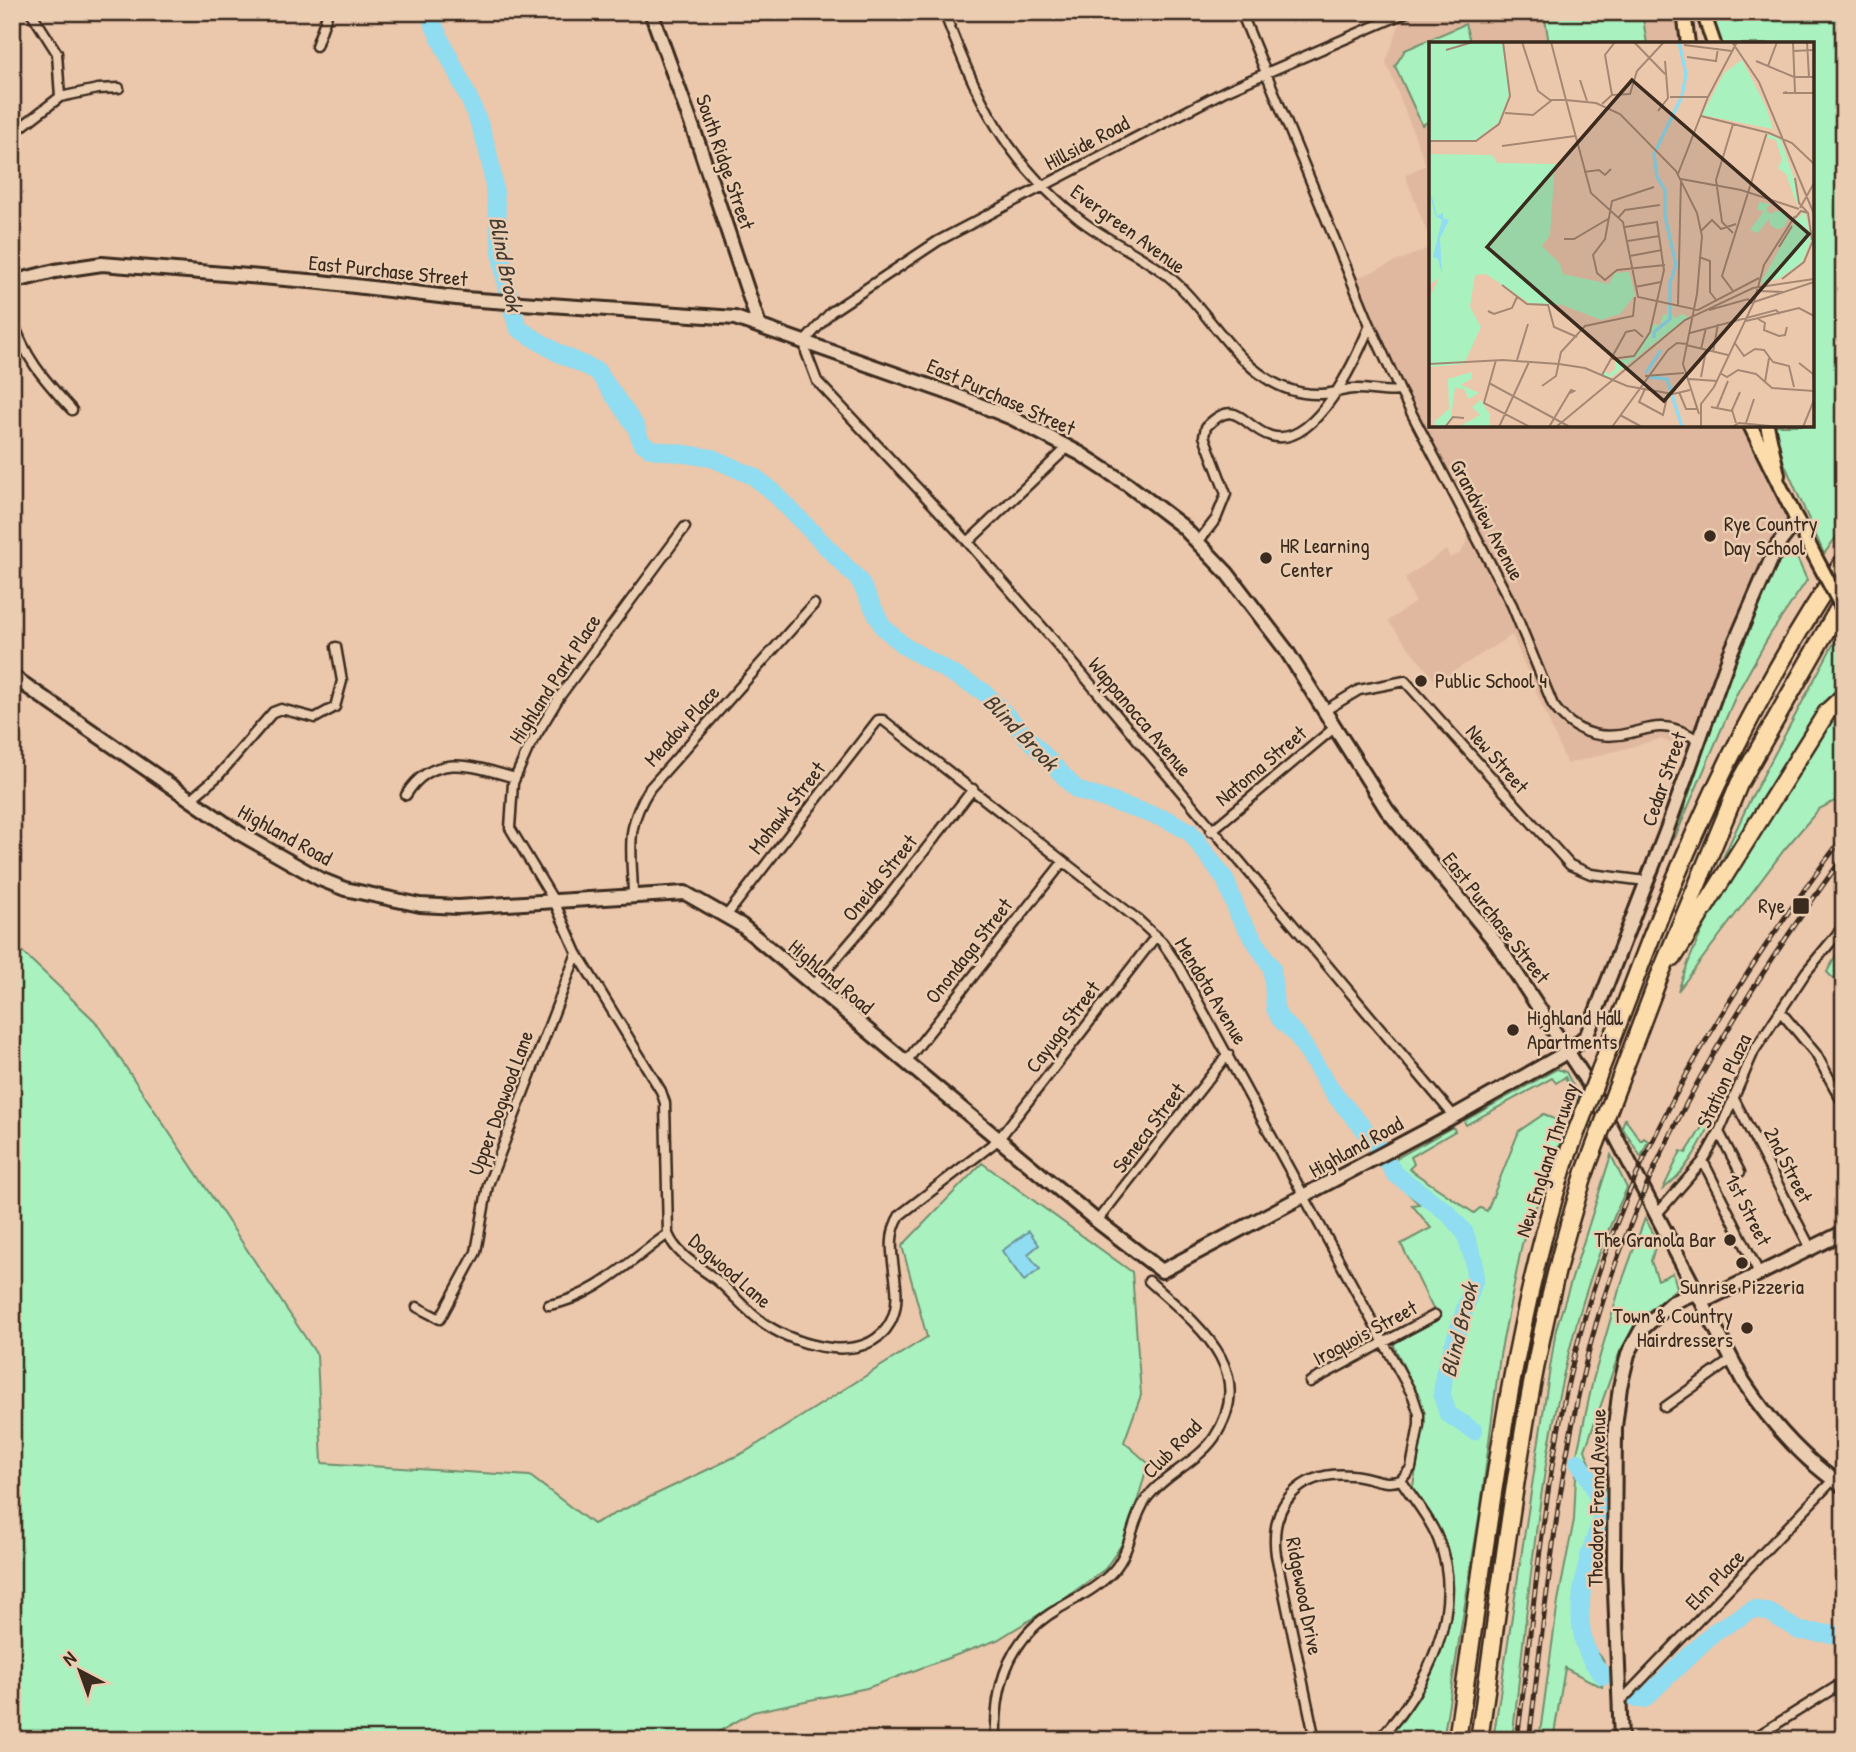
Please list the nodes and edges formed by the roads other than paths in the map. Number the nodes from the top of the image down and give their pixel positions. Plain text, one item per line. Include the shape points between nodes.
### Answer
1 (31, 12) edge
2 (328, 12) edge
3 (651, 12) edge
4 (944, 12) edge
5 (1241, 12) edge
6 (1407, 12) edge
7 (1684, 12) edge
8 (1703, 12) edge
9 (1688, 42) edge
10 (1713, 42) edge
11 (316, 46) dead end
12 (1266, 73) junction
13 (119, 88) dead end
14 (60, 97) junction
15 (12, 134) edge
16 (1042, 187) junction
17 (12, 282) edge
18 (12, 318) edge
19 (760, 325) junction
20 (1370, 325) junction
21 (806, 341) junction
22 (1400, 391) junction
23 (1335, 392) junction
24 (72, 411) dead end
25 (1751, 427) edge
26 (1767, 427) edge
27 (1068, 447) junction
28 (1780, 482) junction
29 (1797, 520) junction
30 (685, 527) dead end
31 (968, 542) junction
32 (1198, 542) junction
33 (1844, 561) edge
34 (1844, 599) edge
35 (814, 604) dead end
36 (1844, 610) edge
37 (1824, 631) junction
38 (336, 647) dead end
39 (12, 676) edge
40 (1844, 696) edge
41 (1324, 711) junction
42 (877, 722) joint
43 (1334, 727) junction
44 (1698, 740) junction
45 (515, 778) junction
46 (973, 789) junction
47 (406, 795) dead end
48 (190, 800) junction
49 (1212, 831) junction
50 (1063, 862) junction
51 (1646, 881) junction
52 (633, 894) junction
53 (554, 901) junction
54 (726, 916) junction
55 (1844, 926) edge
56 (1156, 936) junction
57 (577, 953) junction
58 (1659, 977) junction
59 (812, 987) junction
60 (1780, 1011) junction
61 (1569, 1051) junction
62 (1228, 1054) junction
63 (905, 1063) junction
64 (1733, 1097) junction
65 (1844, 1105) edge
66 (1454, 1116) junction
67 (1719, 1132) junction
68 (998, 1140) junction
69 (1703, 1161) junction
70 (1740, 1172) dead end
71 (1306, 1197) junction
72 (1657, 1214) junction
73 (1097, 1221) junction
74 (1844, 1232) edge
75 (668, 1234) junction
76 (1811, 1249) junction
77 (1760, 1275) junction
78 (1149, 1281) dead end
79 (1700, 1297) junction
80 (549, 1305) dead end
81 (417, 1307) dead end
82 (1435, 1315) dead end
83 (1385, 1340) junction
84 (1731, 1360) junction
85 (1310, 1382) dead end
86 (1665, 1407) dead end
87 (1401, 1480) junction
88 (1839, 1483) edge
89 (1841, 1684) edge
90 (1844, 1695) edge
91 (1619, 1703) junction
92 (996, 1740) edge
93 (1315, 1740) edge
94 (1378, 1740) edge
95 (1457, 1740) edge
96 (1479, 1740) edge
97 (1621, 1740) edge
98 (1751, 1740) edge

1 - 14 street via 57,53
2 - 11 street
3 - 19 street, South Ridge Street
4 - 16 street, Evergreen Avenue via 988,116
5 - 12 street, Grandview Avenue
6 - 12 street, Hillside Road
7 - 9 main road
8 - 10 main road
12 - 16 street, Hillside Road
12 - 20 street, Grandview Avenue
13 - 14 street
14 - 15 street
16 - 21 street, Hillside Road via 898,265 831,312
16 - 23 street, Evergreen Avenue via 1094,230 1168,276 1257,372 1294,391
17 - 19 street, East Purchase Street via 102,264 465,299 715,316
18 - 24 street via 34,367
19 - 21 street, East Purchase Street
20 - 22 street, Grandview Avenue
20 - 23 street
21 - 27 street, East Purchase Street via 1012,418
21 - 31 street, Wappanocca Avenue via 817,381
22 - 23 street, Evergreen Avenue via 1354,388
22 - 44 street, Grandview Avenue via 1511,604 1562,718 1582,732 1598,735 1617,736 1660,726
23 - 32 street via 1307,428 1288,436 1271,436 1237,413 1223,413 1206,427 1204,436 1226,494 1216,519
25 - 28 main road
26 - 28 main road
27 - 31 street
27 - 32 street, East Purchase Street via 1127,484
28 - 29 main road
29 - 36 main road, bridge
29 - 44 street, Cedar Street via 1777,546 1757,587
30 - 45 street, Highland Park Place via 561,696
31 - 49 street, Wappanocca Avenue
32 - 41 street, East Purchase Street via 1286,650
33 - 95 highway, New England Thruway, bridge via 1787,647 1734,745 1688,845 1564,1164 1536,1260 1513,1370
34 - 37 highway, New England Thruway
35 - 52 street, Meadow Place via 650,788 635,811 631,825
36 - 37 highway
37 - 58 highway, New England Thruway via 1739,784
38 - 48 street via 342,681 335,706 315,718 281,709 273,712 218,776
39 - 48 street, Highland Road
40 - 58 highway via 1827,712
41 - 43 street, East Purchase Street
41 - 51 street, New Street via 1359,690 1405,681 1570,865 1591,874
42 - 46 street, Mendota Avenue via 887,721
42 - 54 street, Mohawk Street
43 - 49 street, Natoma Street
43 - 61 street, East Purchase Street via 1381,801 1494,939
44 - 51 street, Cedar Street
45 - 47 street via 450,764 415,781
45 - 53 street, Highland Park Place via 510,828
46 - 50 street, Mendota Avenue
46 - 59 street, Oneida Street
48 - 53 street, Highland Road via 239,834 345,889 433,906
49 - 66 street, Wappanocca Avenue
50 - 56 street, Mendota Avenue
50 - 63 street, Onondaga Street
51 - 61 street, Cedar Street via 1592,1026
52 - 53 street, Highland Road
52 - 54 street, Highland Road via 685,893
53 - 57 street, Dogwood Lane
54 - 59 street, Highland Road
55 - 60 street, Station Plaza
56 - 62 street, Mendota Avenue
56 - 68 street, Cayuga Street
57 - 75 street, Dogwood Lane via 661,1091
57 - 81 street, Upper Dogwood Lane via 488,1185 476,1252 439,1319
58 - 96 highway, New England Thruway, bridge via 1585,1172 1558,1263 1539,1347
59 - 63 street, Highland Road
60 - 64 street, Station Plaza
60 - 65 street via 1816,1054
61 - 66 street, Highland Road
61 - 72 street, East Purchase Street
62 - 71 street, Mendota Avenue
62 - 73 street, Seneca Street
63 - 68 street, Highland Road
64 - 67 street, Station Plaza
64 - 76 street, 2nd Street
66 - 71 street, Highland Road
67 - 69 street, Station Plaza
67 - 70 street
68 - 73 street, Highland Road
68 - 75 street, Dogwood Lane via 900,1215 890,1244 896,1306 884,1331 858,1347 793,1340 765,1324 678,1251
69 - 72 street, Station Plaza
69 - 77 street, 1st Street
71 - 73 street, Highland Road via 1162,1271
71 - 83 street, Mendota Avenue
72 - 79 street, East Purchase Street
74 - 76 street, Theodore Fremd Avenue
75 - 80 street via 584,1293
76 - 77 street, Theodore Fremd Avenue
77 - 79 street, Theodore Fremd Avenue
78 - 92 street, Club Road via 1221,1353 1230,1391 1227,1406 1213,1438 1147,1498 1125,1555 1114,1570 1091,1590 1038,1622 1022,1639 1001,1680
79 - 84 street, East Purchase Street
79 - 91 street, Theodore Fremd Avenue via 1671,1303 1641,1330 1628,1354 1620,1387 1615,1427 1614,1567
82 - 83 street, Iroquois Street
83 - 85 street, Iroquois Street
83 - 87 street via 1419,1414 1413,1460
84 - 86 street
84 - 88 street, East Purchase Street via 1781,1432
87 - 93 street, Ridgewood Drive via 1384,1482 1346,1474 1327,1477 1295,1491 1278,1512 1276,1555
87 - 94 street via 1441,1548 1446,1573 1444,1631 1419,1686
88 - 91 street, Elm Place
89 - 90 street
89 - 98 street
91 - 97 street, Theodore Fremd Avenue

